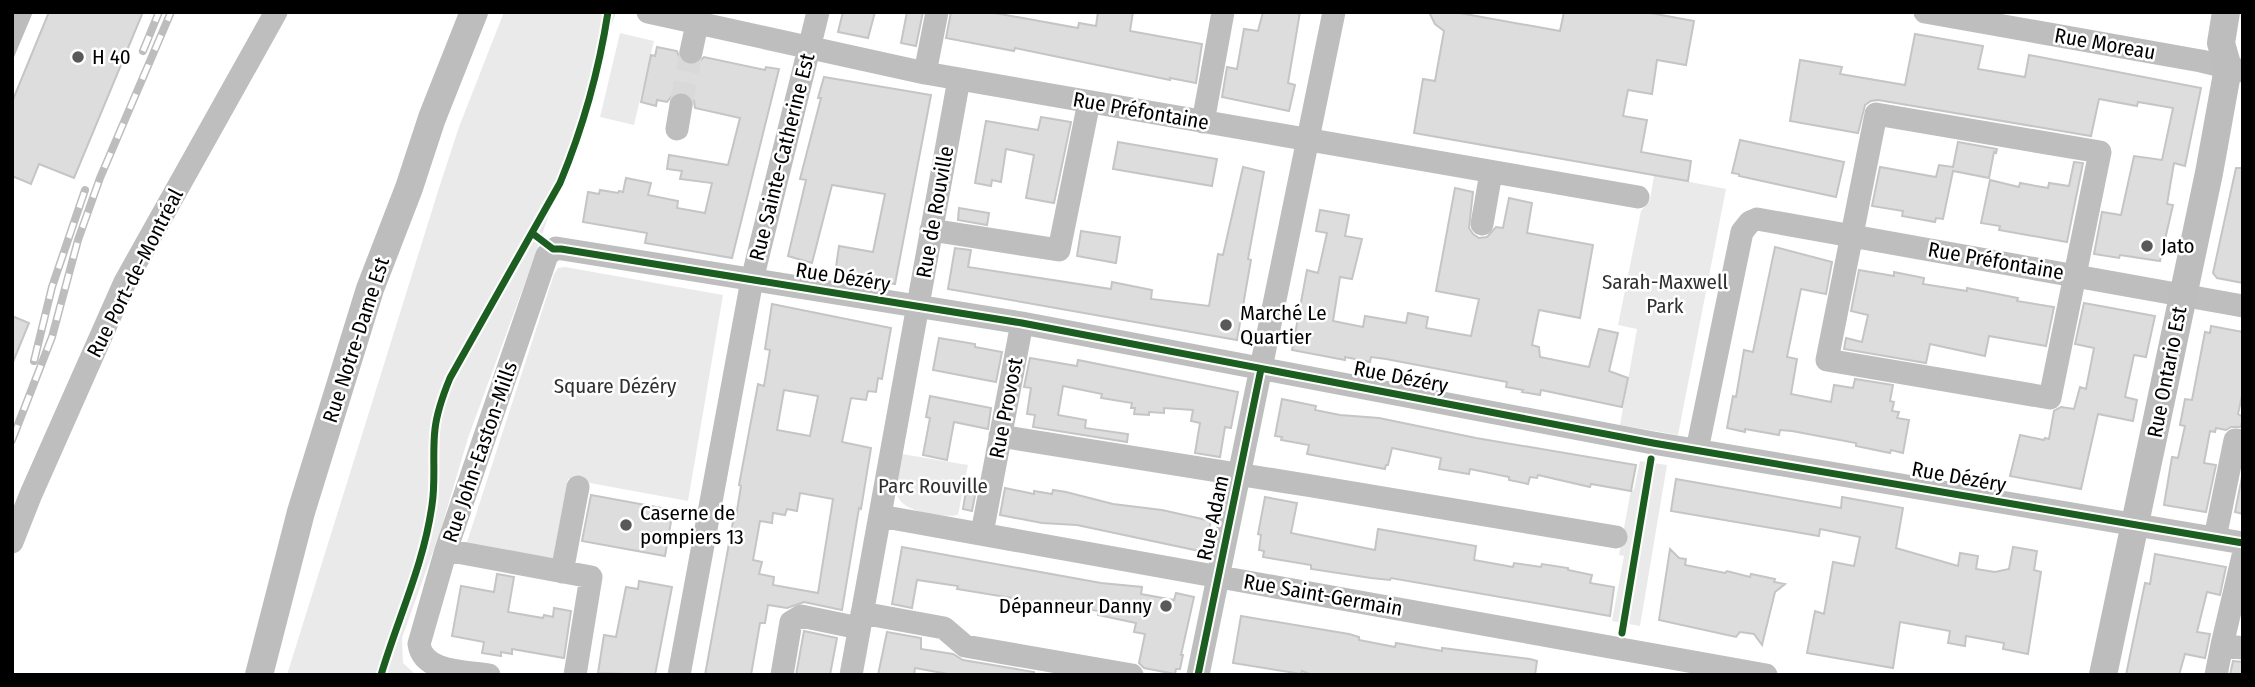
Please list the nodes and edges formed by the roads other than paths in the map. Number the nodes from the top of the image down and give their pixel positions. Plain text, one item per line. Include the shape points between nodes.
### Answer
1 (276, 12) edge
2 (474, 12) edge
3 (648, 12) edge
4 (818, 12) edge
5 (937, 12) edge
6 (1223, 12) edge
7 (1334, 12) edge
8 (1925, 12) edge
9 (2226, 12) edge
10 (697, 24) junction
11 (810, 49) junction
12 (691, 52) tunnel mouth
13 (2238, 62) edge
14 (925, 73) junction
15 (959, 79) junction
16 (1089, 102) junction
17 (681, 105) tunnel mouth
18 (1203, 122) junction
19 (677, 128) dead end
20 (1308, 141) junction
21 (1491, 173) junction
22 (1637, 197) dead end
23 (1482, 224) dead end
24 (931, 230) junction
25 (1852, 235) junction
26 (554, 249) joint
27 (2076, 276) junction
28 (752, 279) junction
29 (2182, 296) junction
30 (2243, 306) edge
31 (917, 307) junction
32 (1022, 323) junction
33 (1261, 369) junction
34 (1000, 436) junction
35 (2243, 441) edge
36 (1697, 450) junction
37 (1240, 474) junction
38 (578, 487) dead end
39 (880, 516) junction
40 (2135, 525) junction
41 (982, 533) junction
42 (1616, 537) dead end
43 (2215, 538) junction
44 (12, 542) edge
45 (2243, 543) edge
46 (446, 550) junction
47 (2243, 556) edge
48 (562, 572) junction
49 (1219, 577) junction
50 (861, 620) junction
51 (2232, 647) edge
52 (1651, 665) edge
53 (427, 666) edge
54 (259, 675) edge
55 (489, 675) edge
56 (575, 675) edge
57 (679, 675) edge
58 (782, 675) edge
59 (851, 675) edge
60 (1132, 675) edge
61 (1198, 675) edge
62 (1766, 675) edge
63 (2103, 675) edge
64 (2216, 675) edge

1 - 44 street, Rue Port-de-Montréal via 125,282
2 - 54 main road, Rue Notre-Dame Est via 370,289 301,512
3 - 10 street, Rue Préfontaine
4 - 11 street, Rue Sainte-Catherine Est
5 - 14 street
6 - 18 street
7 - 20 street, Rue Adam
8 - 13 street, Rue Moreau
9 - 13 main road, Rue Ontario Est via 2221,43
10 - 11 street, Rue Préfontaine
10 - 12 street
11 - 14 street, Rue Préfontaine
11 - 28 street, Rue Sainte-Catherine Est
13 - 29 main road, Rue Ontario Est
14 - 15 street, Rue Préfontaine
15 - 16 street, Rue Préfontaine
15 - 24 street, Rue de Rouville
16 - 18 street, Rue Préfontaine
16 - 24 street via 1059,250
17 - 19 street
18 - 20 street, Rue Préfontaine
20 - 21 street, Rue Préfontaine
20 - 33 street, Rue Adam
21 - 22 street, Rue Préfontaine
21 - 23 street
24 - 31 street, Rue de Rouville
25 - 27 street, Rue Préfontaine
25 - 27 street via 1876,114 2100,152
25 - 27 street via 1827,360 2050,398
25 - 36 street, Rue Préfontaine via 1766,220 1750,222 1742,232
26 - 28 street, Rue Dézéry
26 - 46 street, Rue John-Easton-Mills via 547,255
27 - 29 street, Rue Préfontaine
28 - 31 street, Rue Dézéry
28 - 57 street, Rue Sainte-Catherine Est
29 - 30 street, Rue Préfontaine
29 - 40 main road, Rue Ontario Est
31 - 32 street, Rue Dézéry
31 - 39 street, Rue de Rouville
32 - 33 street, Rue Dézéry
32 - 34 street, Rue Provost
33 - 36 street, Rue Dézéry
33 - 37 street, Rue Adam
34 - 37 street
34 - 41 street, Rue Provost
35 - 43 street via 2235,440
36 - 40 street, Rue Dézéry
37 - 42 street
37 - 49 street, Rue Adam
38 - 48 street
39 - 41 street, Rue Saint-Germain
39 - 50 street, Rue de Rouville
40 - 43 street, Rue Dézéry
40 - 63 main road, Rue Ontario Est
41 - 49 street, Rue Saint-Germain
43 - 45 street, Rue Dézéry
46 - 48 street
46 - 53 street, Rue John-Easton-Mills via 419,644
47 - 51 street
48 - 56 street via 591,577
49 - 52 street, Rue Saint-Germain
49 - 61 street, Rue Adam
50 - 58 street via 801,616 791,622
50 - 59 street, Rue de Rouville
50 - 60 street via 944,628 965,646
51 - 64 street
52 - 62 street, Rue Saint-Germain
53 - 55 street

